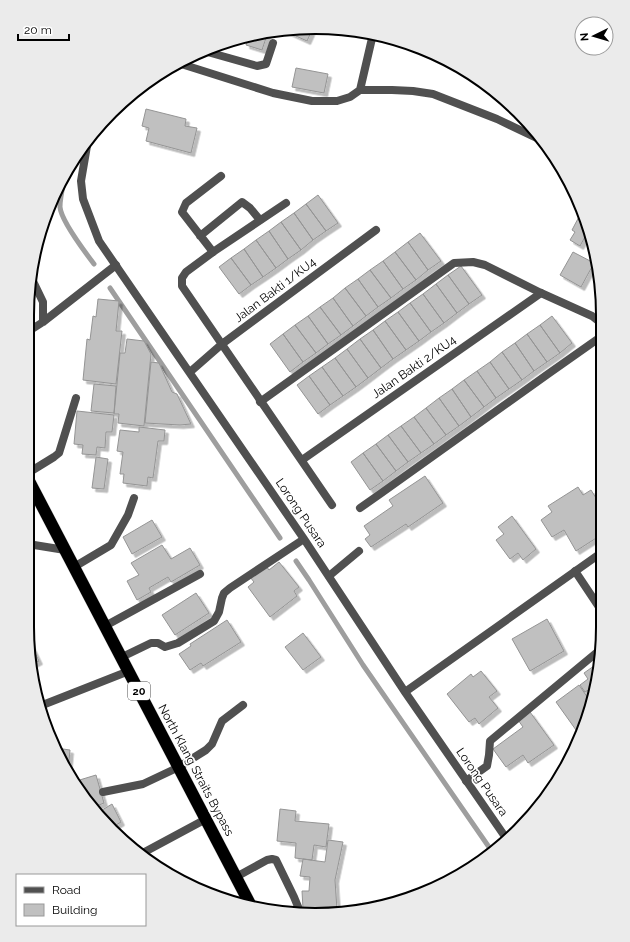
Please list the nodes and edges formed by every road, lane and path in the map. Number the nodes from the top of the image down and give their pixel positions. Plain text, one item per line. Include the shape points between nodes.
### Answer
1 (372, 39) edge
2 (273, 44) dead end
3 (212, 53) edge
4 (186, 66) edge
5 (360, 90) junction
6 (531, 135) edge
7 (86, 152) edge
8 (221, 176) dead end
9 (286, 203) dead end
10 (260, 220) junction
11 (376, 230) dead end
12 (200, 236) junction
13 (213, 252) junction
14 (116, 264) junction
15 (36, 286) edge
16 (541, 293) junction
17 (596, 319) edge
18 (43, 322) junction
19 (34, 328) edge
20 (596, 340) edge
21 (222, 344) junction
22 (190, 372) junction
23 (76, 398) dead end
24 (260, 402) junction
25 (302, 460) junction
26 (34, 469) edge
27 (34, 491) edge
28 (134, 498) dead end
29 (332, 505) dead end
30 (360, 508) dead end
31 (304, 539) junction
32 (34, 545) edge
33 (65, 550) junction
34 (359, 551) dead end
35 (596, 556) edge
36 (74, 567) junction
37 (575, 571) junction
38 (200, 574) dead end
39 (329, 576) junction
40 (596, 602) edge
41 (105, 626) junction
42 (595, 654) edge
43 (122, 657) junction
44 (129, 671) junction
45 (405, 692) junction
46 (45, 704) edge
47 (243, 705) dead end
48 (179, 767) junction
49 (466, 781) junction
50 (103, 792) dead end
51 (206, 819) junction
52 (504, 835) edge
53 (146, 851) edge
54 (236, 877) junction
55 (248, 900) edge
56 (298, 907) edge

1 - 5 street
2 - 3 street via 266,64 257,66
4 - 5 street via 273,93 312,101 337,101 350,97
5 - 6 street via 399,90 433,94
7 - 14 street, Lorong Pusara via 81,181 83,199 99,241
8 - 12 street via 186,203 182,212
9 - 10 street
10 - 12 street via 242,202
10 - 13 street
11 - 21 street, Jalan Bakti 1/KU4
12 - 13 street
13 - 21 street via 186,272 182,278 182,286
14 - 18 street
14 - 22 street, Lorong Pusara
15 - 18 street via 44,302
16 - 17 street
16 - 24 street via 485,265 473,262 454,263
16 - 25 street, Jalan Bakti 2/KU4
18 - 19 street
20 - 30 street
21 - 22 street, Jalan Bakti 1/KU4
21 - 24 street
22 - 31 street, Lorong Pusara
23 - 26 street via 59,453
24 - 25 street
25 - 29 street
27 - 33 highway, North Klang Straits Bypass / 20
28 - 36 street via 128,515 111,545
31 - 39 street, Lorong Pusara
31 - 43 street via 224,593 220,612 214,621 178,643 165,647 151,643
32 - 33 street
33 - 36 highway, North Klang Straits Bypass / 20
34 - 39 street
35 - 37 street
36 - 41 highway, North Klang Straits Bypass / 20
37 - 40 street
37 - 45 street
38 - 41 street
39 - 45 street, Lorong Pusara
41 - 43 highway, North Klang Straits Bypass / 20
42 - 49 street via 490,741 487,766
43 - 44 highway, North Klang Straits Bypass / 20
44 - 46 street
44 - 48 highway, North Klang Straits Bypass / 20
45 - 49 street, Lorong Pusara
47 - 48 street via 222,721 212,744 206,750
48 - 50 street via 143,784
48 - 51 highway, North Klang Straits Bypass / 20
49 - 52 street, Lorong Pusara
51 - 53 street
51 - 54 highway, North Klang Straits Bypass / 20
54 - 55 highway, North Klang Straits Bypass / 20
54 - 56 street via 267,860 276,860

